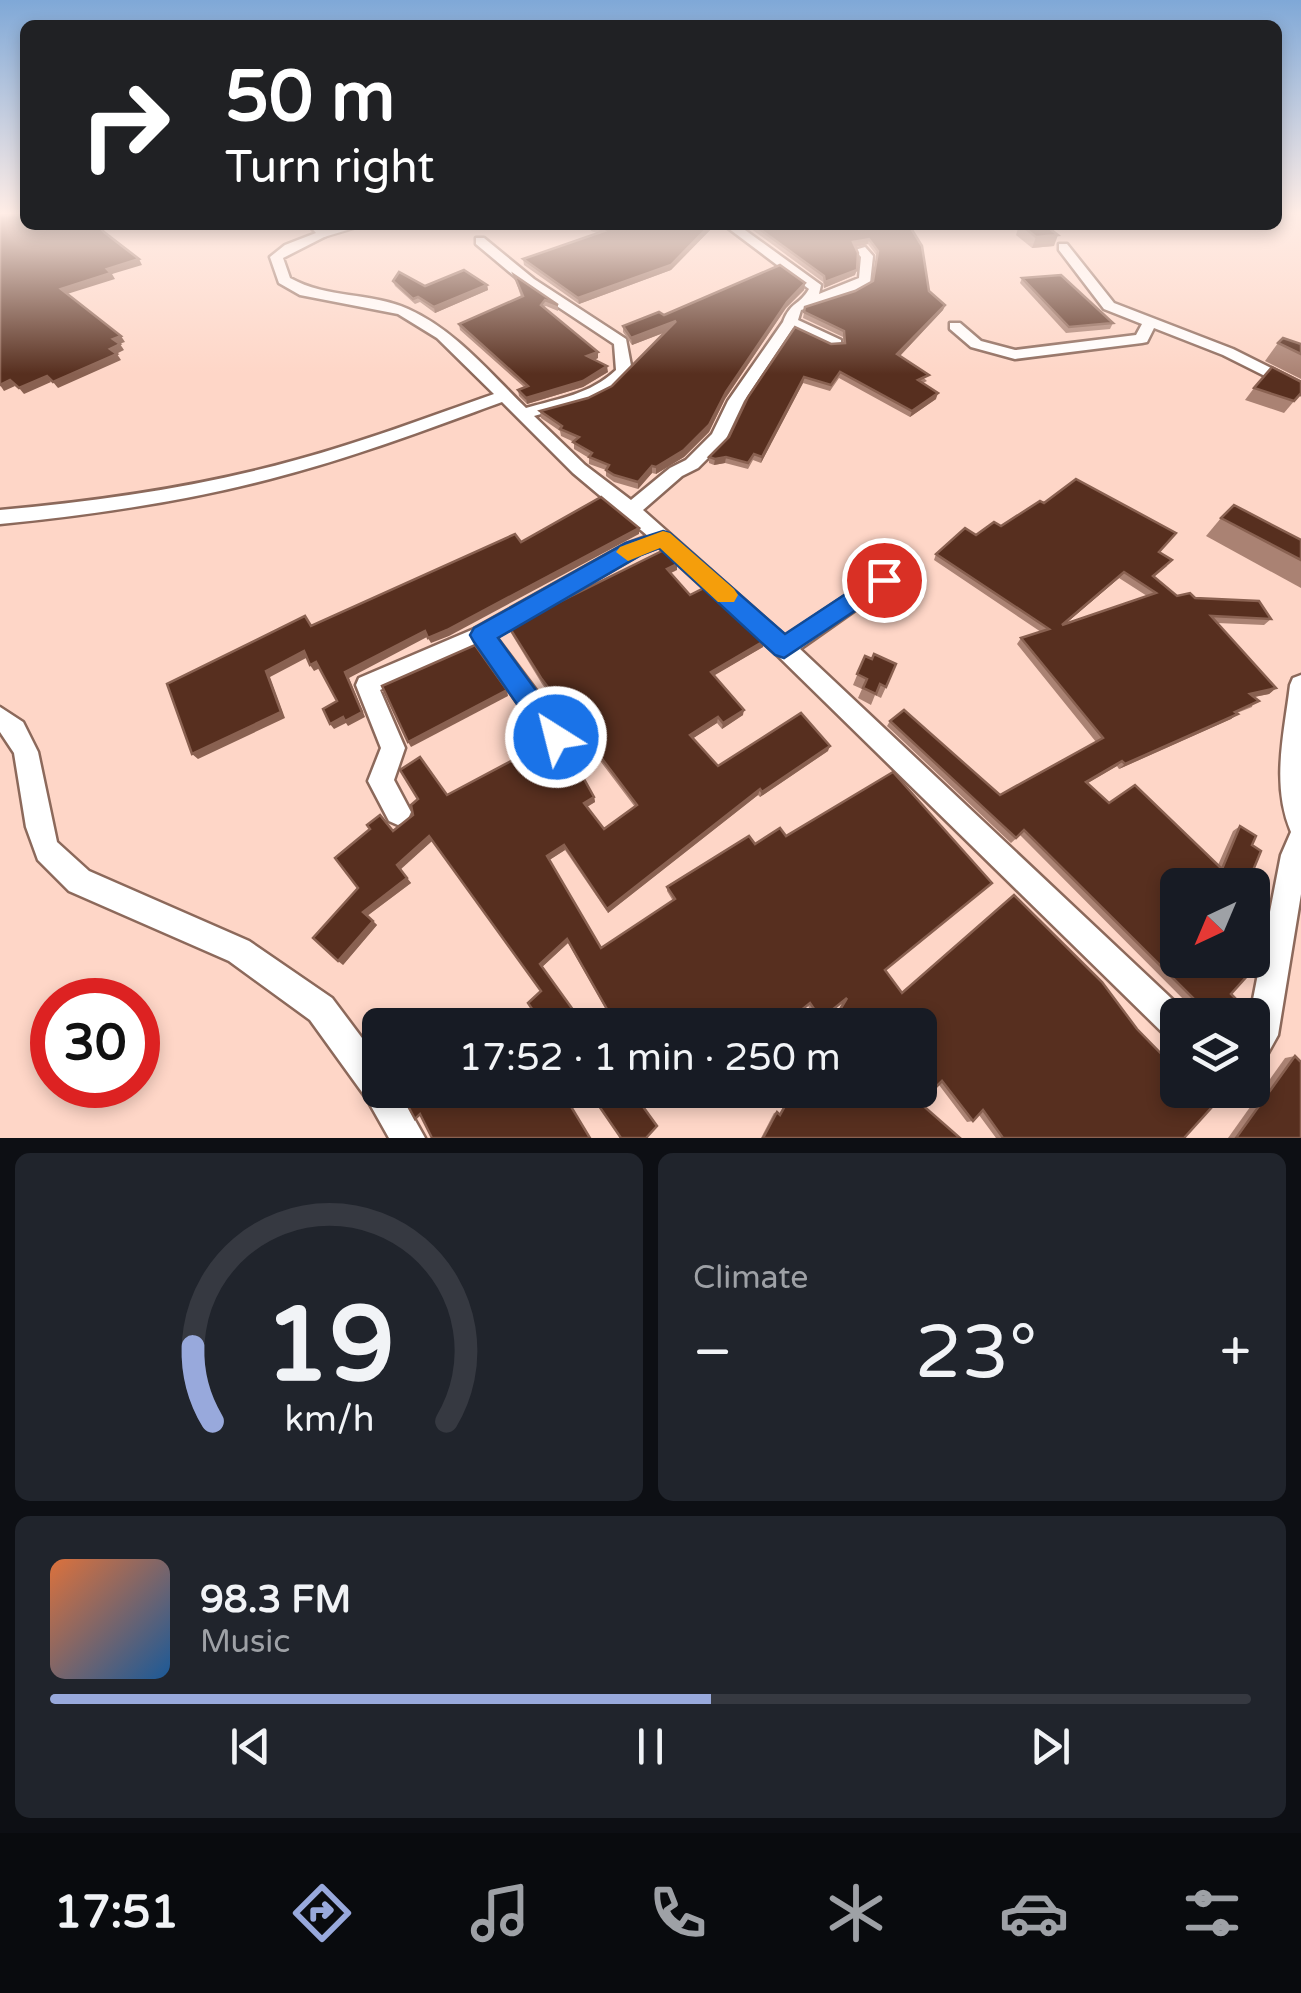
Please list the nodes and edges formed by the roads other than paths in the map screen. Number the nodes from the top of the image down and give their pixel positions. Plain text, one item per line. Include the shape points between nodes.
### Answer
1 (278, 268) edge
2 (506, 268) edge
3 (789, 268) edge
4 (866, 268) edge
5 (1079, 268) edge
6 (809, 300) junction
7 (790, 322) junction
8 (1149, 323) junction
9 (955, 326) dead end
10 (836, 342) edge
11 (1301, 388) edge
12 (504, 396) junction
13 (523, 414) junction
14 (631, 510) junction
15 (0, 517) edge
16 (663, 538) junction
17 (884, 580) dead end
18 (482, 635) junction
19 (784, 648) junction
20 (1301, 684) edge
21 (0, 718) edge
22 (556, 737) dead end
23 (398, 812) dead end
24 (1301, 824) edge
25 (1301, 842) edge
26 (1269, 998) edge
27 (1160, 1009) edge
28 (362, 1066) edge
29 (390, 1108) edge
30 (408, 1138) edge

1 - 12 street via 305,292 413,315
2 - 13 street via 621,342 624,371 613,382 566,407
3 - 6 street via 816,288
4 - 6 street via 865,280 840,294
5 - 8 street via 1109,306
6 - 7 street via 795,308
7 - 10 street
7 - 14 street via 719,437
8 - 9 street via 1142,338 1015,355 976,344
8 - 11 street
12 - 13 street
12 - 15 street via 339,454 223,485
13 - 14 street
14 - 16 street
16 - 18 street
16 - 19 street
17 - 19 street
18 - 22 street
18 - 23 street via 366,685 393,748 381,781
19 - 27 street
20 - 24 street via 1294,809
21 - 28 street via 26,752 47,851 79,881 239,952 320,1010
25 - 26 street
29 - 30 street

